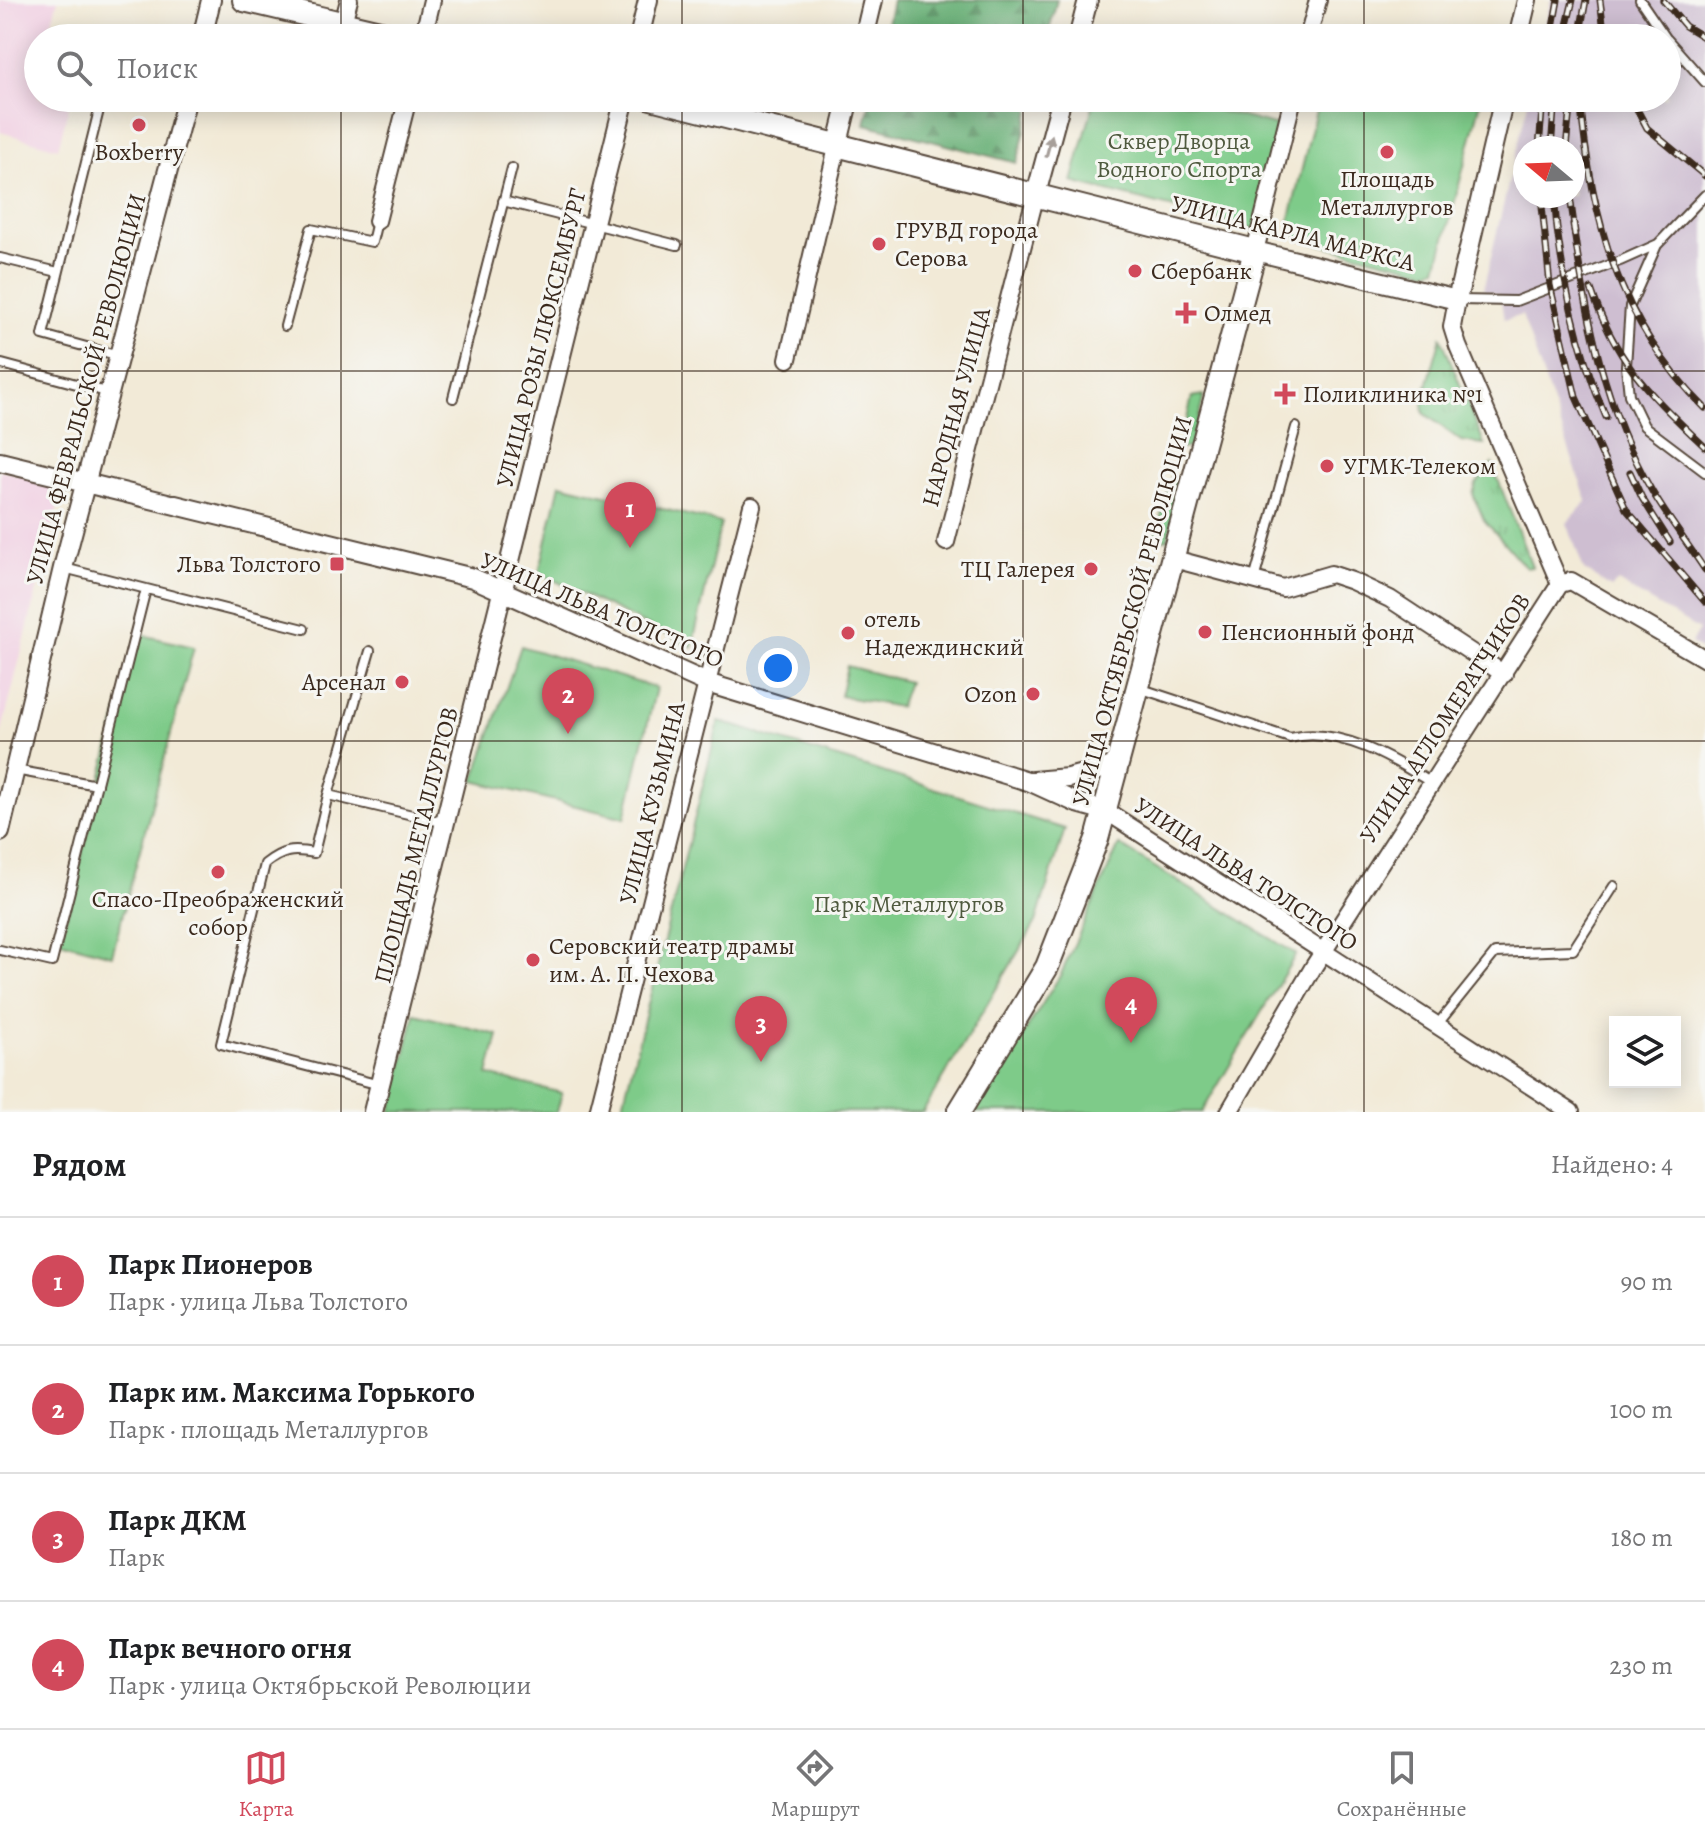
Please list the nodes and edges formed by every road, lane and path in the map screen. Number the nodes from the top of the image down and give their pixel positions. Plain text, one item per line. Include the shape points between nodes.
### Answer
1 (211, 0) edge
2 (244, 0) edge
3 (349, 0) edge
4 (432, 0) edge
5 (648, 0) edge
6 (873, 0) edge
7 (1088, 0) edge
8 (1318, 0) edge
9 (1527, 0) edge
10 (1640, 0) edge
11 (343, 23) junction
12 (205, 24) edge
13 (347, 24) edge
14 (426, 24) edge
15 (642, 24) edge
16 (867, 24) edge
17 (1082, 24) edge
18 (1312, 24) edge
19 (1521, 24) edge
20 (1657, 24) edge
21 (1681, 54) edge
22 (1705, 82) edge
23 (98, 112) edge
24 (183, 112) edge
25 (404, 112) edge
26 (622, 112) edge
27 (709, 112) edge
28 (846, 112) edge
29 (1058, 112) edge
30 (1290, 112) edge
31 (1501, 112) edge
32 (838, 143) junction
33 (512, 168) dead end
34 (1036, 194) junction
35 (1705, 195) edge
36 (503, 201) junction
37 (377, 221) joint
38 (594, 224) junction
39 (1658, 244) junction
40 (677, 245) dead end
41 (1255, 251) junction
42 (0, 258) edge
43 (58, 272) junction
44 (1457, 300) junction
45 (285, 326) dead end
46 (120, 356) junction
47 (788, 359) dead end
48 (2, 364) dead end
49 (111, 393) junction
50 (453, 398) dead end
51 (1296, 427) dead end
52 (0, 462) edge
53 (1705, 472) edge
54 (85, 483) junction
55 (752, 506) dead end
56 (946, 542) dead end
57 (1174, 559) junction
58 (63, 568) junction
59 (1254, 580) junction
60 (1560, 584) junction
61 (146, 589) junction
62 (503, 590) junction
63 (304, 629) dead end
64 (370, 651) dead end
65 (1705, 659) edge
66 (1504, 674) junction
67 (707, 683) junction
68 (1138, 688) junction
69 (1117, 765) junction
70 (15, 770) junction
71 (1031, 782) junction
72 (1434, 784) junction
73 (97, 785) junction
74 (5, 793) edge
75 (328, 795) junction
76 (1106, 811) junction
77 (447, 824) junction
78 (0, 832) edge
79 (1614, 886) dead end
80 (0, 950) edge
81 (1323, 953) junction
82 (1436, 1025) junction
83 (380, 1085) junction
84 (373, 1112) edge
85 (598, 1112) edge
86 (959, 1112) edge
87 (1229, 1112) edge
88 (1571, 1112) edge

1 - 12 street
2 - 11 main road
3 - 11 street
4 - 14 street
5 - 15 street
6 - 16 street
7 - 17 street
8 - 18 street
9 - 19 street
10 - 20 lane
11 - 13 main road
21 - 22 lane
23 - 43 lane
24 - 46 street, УЛИЦА ФЕВРАЛЬСКОЙ РЕВОЛЮЦИИ
25 - 37 street
26 - 38 street, УЛИЦА РОЗЫ ЛЮКСЕМБУРГ
27 - 32 main road, УЛИЦА КАРЛА МАРКСА
28 - 32 street
34 -> 29 street, НАРОДНАЯ УЛИЦА
30 - 41 street, УЛИЦА ОКТЯБРЬСКОЙ РЕВОЛЮЦИИ
31 - 44 street, УЛИЦА АГЛОМЕРАТЧИКОВ
32 - 34 main road, УЛИЦА КАРЛА МАРКСА
32 - 47 street
33 - 36 lane
34 - 41 main road, УЛИЦА КАРЛА МАРКСА
34 - 56 street, НАРОДНАЯ УЛИЦА
35 - 39 lane
36 - 38 lane
36 - 50 lane
37 - 45 lane via 372,242 311,229
38 - 40 lane
38 - 62 street, УЛИЦА РОЗЫ ЛЮКСЕМБУРГ
39 - 44 lane via 1516,301
39 - 53 lane via 1630,306 1629,395 1644,426
41 - 44 street, УЛИЦА КАРЛА МАРКСА
41 - 57 main road, УЛИЦА ОКТЯБРЬСКОЙ РЕВОЛЮЦИИ
42 - 43 lane
43 - 46 lane via 43,335
44 - 60 street, УЛИЦА АГЛОМЕРАТЧИКОВ via 1452,327 1458,346
46 - 49 street, УЛИЦА ФЕВРАЛЬСКОЙ РЕВОЛЮЦИИ
48 - 49 lane
49 - 54 street, УЛИЦА ФЕВРАЛЬСКОЙ РЕВОЛЮЦИИ
51 - 59 lane
52 - 54 street, УЛИЦА ЛЬВА ТОЛСТОГО
54 - 58 street, УЛИЦА ФЕВРАЛЬСКОЙ РЕВОЛЮЦИИ
54 - 62 street, УЛИЦА ЛЬВА ТОЛСТОГО via 473,578
55 - 67 street, УЛИЦА КУЗЬМИНА
57 - 59 street
57 - 68 main road, УЛИЦА ОКТЯБРЬСКОЙ РЕВОЛЮЦИИ
58 - 61 lane
58 - 70 street, УЛИЦА ФЕВРАЛЬСКОЙ РЕВОЛЮЦИИ
59 - 66 street via 1283,588 1331,574 1352,581 1390,599
60 - 65 street via 1571,581
60 - 66 street, УЛИЦА АГЛОМЕРАТЧИКОВ
61 - 63 lane
61 - 73 lane
62 - 67 street, УЛИЦА ЛЬВА ТОЛСТОГО
62 - 77 street, ПЛОЩАДЬ МЕТАЛЛУРГОВ
64 - 75 lane
66 - 72 street, УЛИЦА АГЛОМЕРАТЧИКОВ
67 - 71 street, УЛИЦА ЛЬВА ТОЛСТОГО
67 - 85 street, УЛИЦА КУЗЬМИНА
68 - 69 main road, УЛИЦА ОКТЯБРЬСКОЙ РЕВОЛЮЦИИ
68 - 72 lane via 1290,738 1311,732 1392,757
69 - 71 street
69 - 76 main road, УЛИЦА ОКТЯБРЬСКОЙ РЕВОЛЮЦИИ
70 - 73 lane
70 - 74 street, УЛИЦА ФЕВРАЛЬСКОЙ РЕВОЛЮЦИИ
71 - 76 street, УЛИЦА ЛЬВА ТОЛСТОГО
72 - 81 street, УЛИЦА АГЛОМЕРАТЧИКОВ
73 - 80 lane via 52,962
74 - 78 street, УЛИЦА ФЕВРАЛЬСКОЙ РЕВОЛЮЦИИ
75 - 77 lane
75 - 83 lane via 314,853 293,849 265,864 221,1044
76 - 81 street, УЛИЦА ЛЬВА ТОЛСТОГО
76 - 86 main road, УЛИЦА ОКТЯБРЬСКОЙ РЕВОЛЮЦИИ via 1047,967
77 - 83 street, ПЛОЩАДЬ МЕТАЛЛУРГОВ
79 - 82 lane via 1573,950 1495,953
81 - 82 street, УЛИЦА ЛЬВА ТОЛСТОГО
81 - 87 street, УЛИЦА АГЛОМЕРАТЧИКОВ
82 - 88 street, УЛИЦА ЛЬВА ТОЛСТОГО
83 - 84 street, ПЛОЩАДЬ МЕТАЛЛУРГОВ

